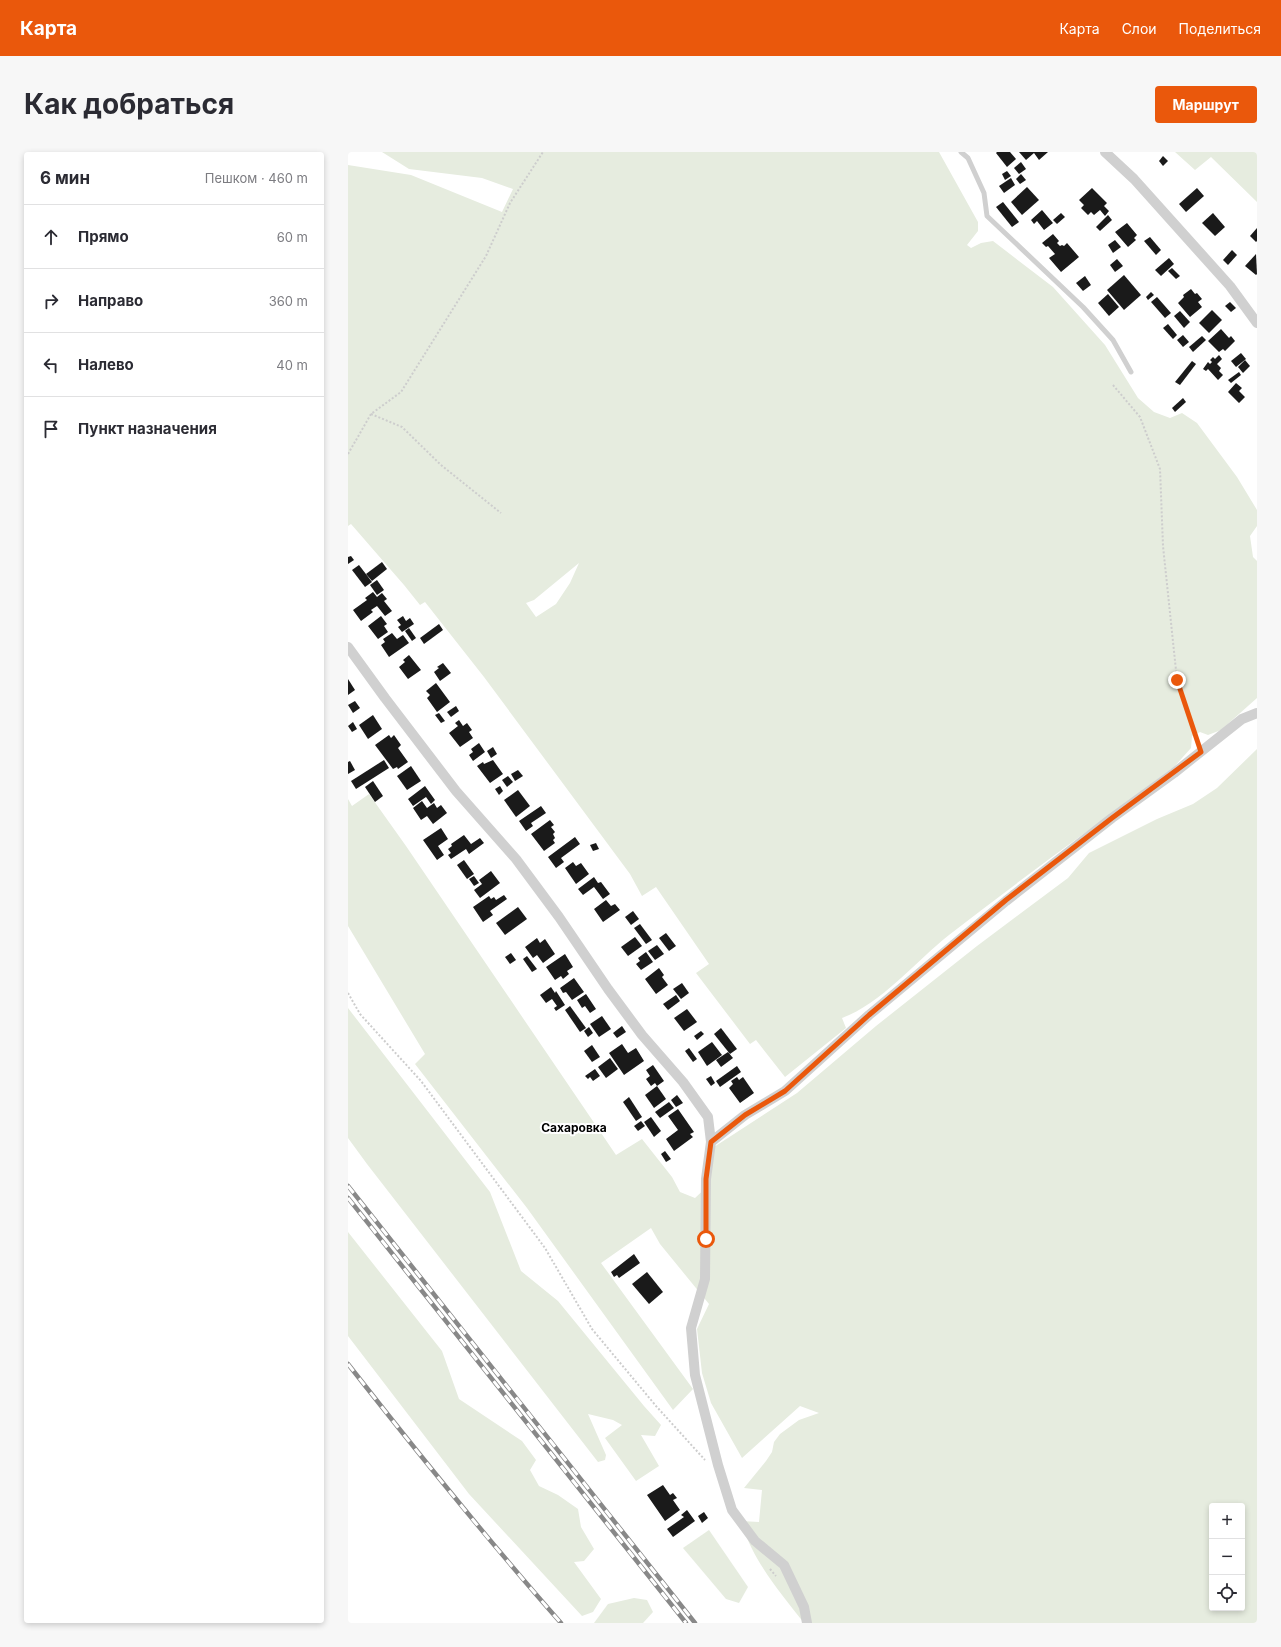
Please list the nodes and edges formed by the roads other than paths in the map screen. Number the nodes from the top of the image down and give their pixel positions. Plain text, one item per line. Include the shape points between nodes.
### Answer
1 (961, 152) edge
2 (1105, 152) edge
3 (1257, 323) edge
4 (1131, 372) dead end
5 (348, 647) edge
6 (1257, 713) edge
7 (711, 1142) junction
8 (807, 1623) edge

1 - 4 lane via 968,158 984,193 987,216 1103,329 1113,340
2 - 3 street via 1134,179 1230,286
5 - 7 street via 456,791 520,865 642,1035 683,1082 708,1117
6 - 7 street via 1242,719 1006,900 869,1015 785,1091 745,1115
7 - 8 street via 706,1179 705,1279 691,1328 695,1375 732,1510 755,1541 784,1565 804,1607

